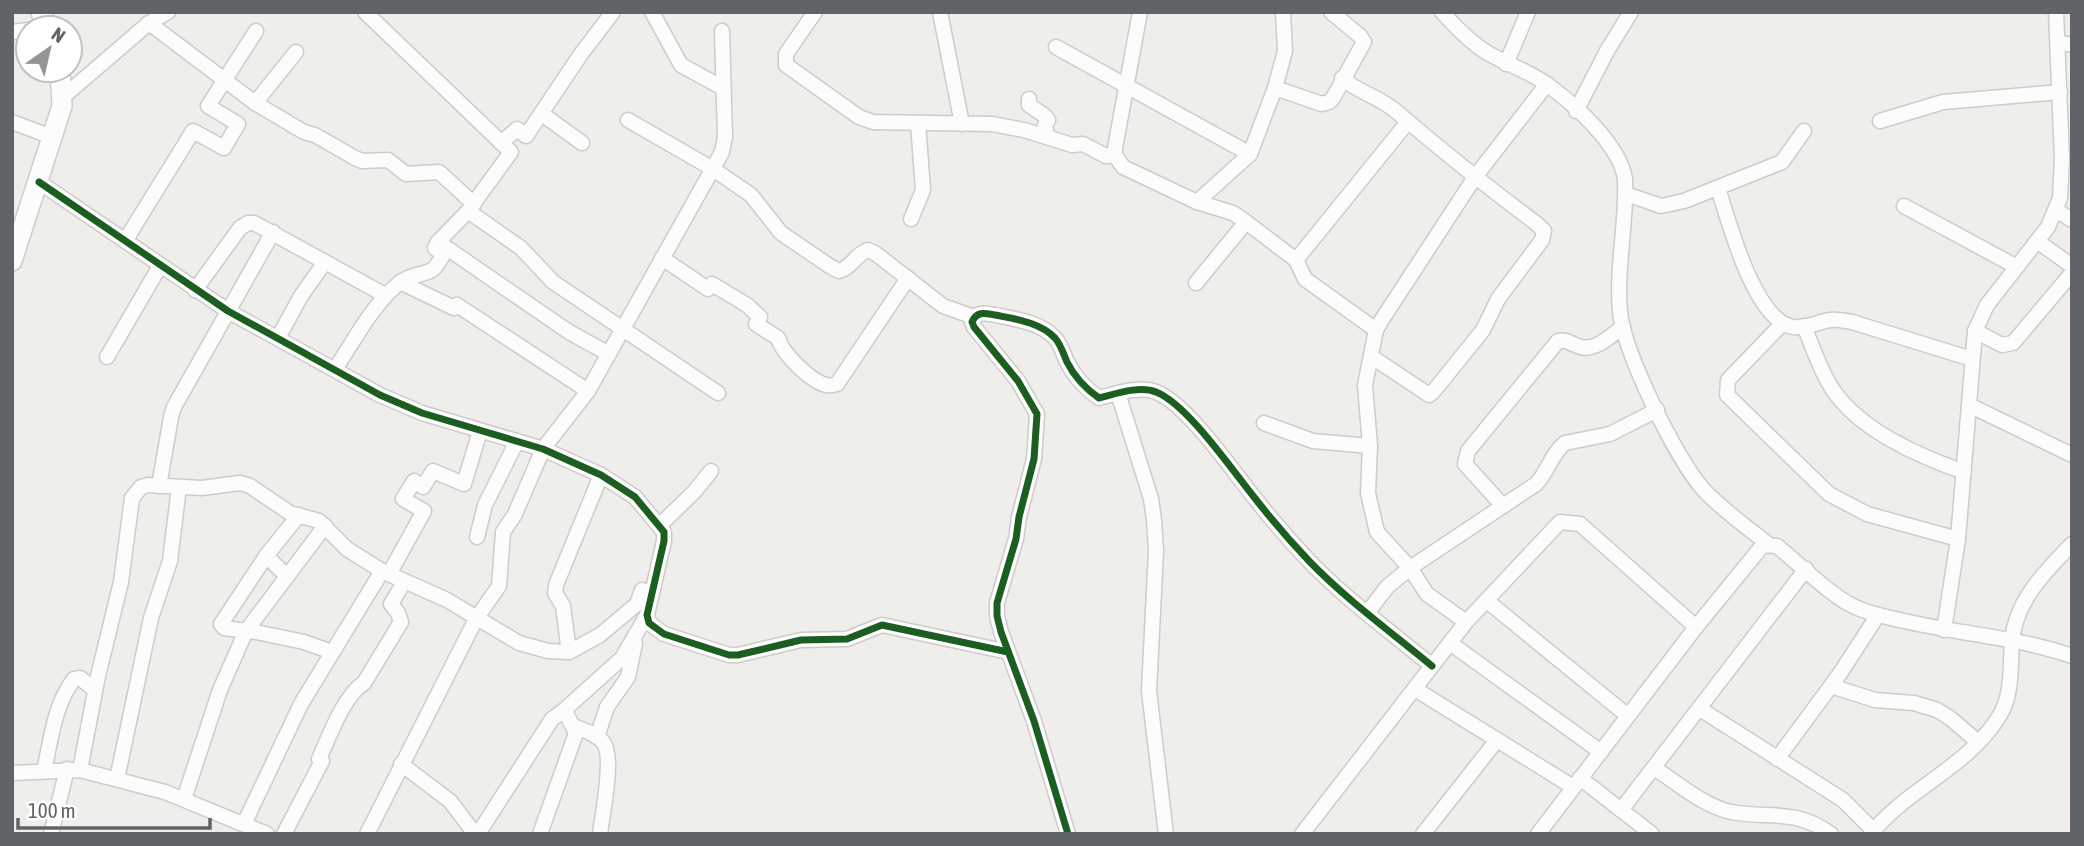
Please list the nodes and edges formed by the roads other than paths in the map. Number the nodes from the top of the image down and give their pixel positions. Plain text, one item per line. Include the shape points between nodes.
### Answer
1 (168, 12) edge
2 (365, 12) edge
3 (652, 12) edge
4 (815, 12) edge
5 (940, 12) edge
6 (1140, 12) edge
7 (1283, 12) edge
8 (1331, 12) edge
9 (1442, 12) edge
10 (1528, 12) edge
11 (1631, 12) edge
12 (2056, 12) edge
13 (606, 14) edge
14 (149, 23) junction
15 (256, 31) dead end
16 (722, 32) dead end
17 (2065, 43) edge
18 (1056, 47) dead end
19 (296, 52) dead end
20 (1506, 64) junction
21 (1342, 78) junction
22 (224, 80) junction
23 (62, 84) edge
24 (1547, 84) junction
25 (1128, 85) junction
26 (723, 88) junction
27 (1275, 88) junction
28 (2060, 92) junction
29 (64, 97) junction
30 (1029, 99) dead end
31 (255, 103) junction
32 (1577, 111) junction
33 (542, 114) junction
34 (628, 120) dead end
35 (1880, 121) dead end
36 (12, 122) edge
37 (918, 123) junction
38 (1408, 123) junction
39 (962, 124) junction
40 (1804, 131) dead end
41 (52, 137) junction
42 (1046, 137) junction
43 (582, 143) dead end
44 (506, 148) junction
45 (1250, 154) junction
46 (1115, 155) junction
47 (713, 169) junction
48 (1475, 177) junction
49 (39, 182) junction
50 (1718, 188) junction
51 (1626, 194) junction
52 (1197, 202) junction
53 (1904, 206) dead end
54 (471, 207) junction
55 (2056, 210) junction
56 (911, 219) dead end
57 (2072, 220) edge
58 (1246, 222) junction
59 (273, 233) junction
60 (125, 241) junction
61 (2037, 241) junction
62 (438, 242) junction
63 (662, 258) junction
64 (1296, 260) junction
65 (12, 261) edge
66 (325, 262) junction
67 (160, 266) junction
68 (2072, 266) edge
69 (2017, 267) junction
70 (2072, 273) edge
71 (908, 278) junction
72 (400, 282) junction
73 (1196, 284) dead end
74 (195, 290) junction
75 (385, 295) junction
76 (228, 311) junction
77 (974, 317) junction
78 (1782, 324) junction
79 (1804, 326) junction
80 (1623, 327) junction
81 (623, 328) junction
82 (1376, 330) junction
83 (1975, 331) junction
84 (278, 338) junction
85 (609, 355) junction
86 (107, 357) dead end
87 (1372, 358) junction
88 (1972, 359) junction
89 (335, 369) junction
90 (588, 391) junction
91 (718, 393) dead end
92 (1118, 393) junction
93 (1969, 405) junction
94 (1657, 410) junction
95 (1264, 423) dead end
96 (480, 432) junction
97 (517, 441) junction
98 (1370, 446) junction
99 (543, 449) junction
100 (2072, 455) edge
101 (711, 471) dead end
102 (1964, 472) junction
103 (601, 475) junction
104 (159, 486) junction
105 (179, 487) junction
106 (1503, 506) junction
107 (299, 515) junction
108 (660, 525) junction
109 (325, 526) junction
110 (477, 537) dead end
111 (1958, 538) junction
112 (1768, 544) junction
113 (2072, 544) edge
114 (267, 555) junction
115 (1410, 568) junction
116 (1806, 569) junction
117 (386, 572) junction
118 (287, 576) junction
119 (404, 582) junction
120 (652, 593) junction
121 (1487, 601) junction
122 (1368, 612) junction
123 (647, 615) junction
124 (1878, 615) junction
125 (476, 619) junction
126 (1466, 622) junction
127 (1696, 627) junction
128 (1944, 630) junction
129 (246, 631) junction
130 (635, 637) junction
131 (2012, 639) junction
132 (1450, 643) junction
133 (332, 652) junction
134 (569, 652) junction
135 (1008, 652) junction
136 (2072, 656) edge
137 (1432, 666) junction
138 (1831, 686) junction
139 (1415, 689) junction
140 (95, 691) junction
141 (1700, 709) junction
142 (562, 712) junction
143 (1628, 716) junction
144 (574, 726) junction
145 (597, 737) junction
146 (1497, 740) junction
147 (1978, 742) junction
148 (1601, 752) junction
149 (1777, 759) junction
150 (401, 764) junction
151 (1654, 768) junction
152 (73, 769) junction
153 (44, 771) junction
154 (12, 774) edge
155 (117, 779) junction
156 (1577, 783) junction
157 (184, 799) junction
158 (1621, 810) junction
159 (244, 824) junction
160 (1873, 832) edge
161 (51, 834) edge
162 (267, 834) edge
163 (284, 834) edge
164 (367, 834) edge
165 (477, 834) edge
166 (540, 834) edge
167 (600, 834) edge
168 (1068, 834) edge
169 (1166, 834) edge
170 (1303, 834) edge
171 (1423, 834) edge
172 (1538, 834) edge
173 (1652, 834) edge
174 (1831, 834) edge

1 - 14 street
2 - 44 street
3 - 26 street via 681,65
4 - 37 street via 786,54 786,65 859,117 873,122
5 - 39 street
6 - 25 street
7 - 27 street via 1285,51
8 - 21 street via 1364,42
9 - 20 street via 1467,38
10 - 20 street
11 - 32 street
12 - 17 street
13 - 33 street
14 - 22 street
14 - 29 street
15 - 22 street
16 - 26 street
17 - 28 street
18 - 25 street
19 - 31 street
20 - 24 street
21 - 27 street via 1333,98 1322,104
21 - 38 street via 1385,103
22 - 31 street
22 - 60 street via 208,106 238,124 224,148 193,131
23 - 29 main road
24 - 32 street
24 - 48 street
25 - 45 street
25 - 46 street
26 - 47 street via 725,137
27 - 45 street
28 - 35 street via 1943,102
28 - 55 street via 2062,159
29 - 41 main road
30 - 42 street via 1029,105 1048,120
31 - 54 street via 362,161 388,160 406,174 439,173
32 - 51 street via 1614,152 1624,171
33 - 43 street
33 - 44 street via 526,136 517,128
34 - 47 street
36 - 41 street
37 - 39 street
37 - 56 street via 923,190
38 - 48 street
38 - 64 street
39 - 42 street via 992,124
40 - 50 street via 1782,162
41 - 49 main road
42 - 46 street
44 - 54 street
45 - 52 street
46 - 52 street via 1122,167
47 - 63 street
47 - 71 street via 751,195 781,233 831,267 844,270 868,250
48 - 82 street
48 - 87 street via 1542,228 1542,240 1498,299 1483,330 1433,393 1429,395
49 - 60 street
49 - 65 main road
50 - 51 street via 1661,206
50 - 78 street via 1744,268
51 - 80 street via 1619,286
52 - 58 street
53 - 69 street
54 - 62 street
54 - 81 street via 553,282
55 - 57 street
55 - 61 street
58 - 64 street
58 - 73 street
59 - 66 street
59 - 74 street via 254,223 240,228
59 - 76 street
60 - 67 street
61 - 68 street
61 - 69 street
62 - 72 street via 435,248 442,257 431,271
62 - 85 street
63 - 71 street via 708,289 712,284 747,305 760,317 756,324 778,338 792,362 825,385 837,384
63 - 81 street
64 - 82 street via 1306,279
66 - 75 street
66 - 84 street
67 - 74 street
67 - 86 street
69 - 83 street via 1987,305
70 - 83 street via 2013,343 2002,345
71 - 77 street via 943,306
72 - 75 street
72 - 90 street via 454,309 457,305
74 - 76 street
75 - 89 street
76 - 84 street
76 - 104 street via 174,407
77 - 92 street via 981,313 1022,319 1048,332 1087,390 1099,398
77 - 135 street via 974,327 1018,381 1038,421 1016,539 997,603
78 - 79 street
78 - 111 street via 1728,380 1727,395 1829,494 1867,514
79 - 88 street via 1831,320 1852,322
79 - 102 street via 1829,384 1853,412 1916,454
80 - 94 street
80 - 106 street via 1591,347 1558,341 1468,451 1465,464
81 - 85 street
81 - 91 street
82 - 87 street
83 - 88 street
84 - 89 street
85 - 90 street
87 - 98 street via 1365,386
88 - 93 street
89 - 96 street via 380,395
90 - 99 street
92 - 122 street via 1156,391 1172,402 1312,564
92 - 169 street via 1154,520 1149,691
93 - 100 street
93 - 102 street
94 - 106 street via 1610,434 1564,443 1542,478
94 - 112 street via 1703,489
95 - 98 street via 1313,441
96 - 97 street
96 - 117 street via 464,484 433,471 423,487 414,481 403,499 424,511
97 - 99 street
97 - 110 street via 485,505
98 - 115 street via 1368,493 1377,532
99 - 103 street
99 - 125 street via 503,532 499,586
101 - 108 street
102 - 111 street
103 - 108 street via 635,496
103 - 134 street via 556,585 555,593 564,606
104 - 105 street
104 - 140 street via 141,487 132,498 121,582
105 - 107 street via 240,484
105 - 155 street via 170,561 151,618
106 - 115 street
107 - 109 street
107 - 114 street
108 - 120 street via 664,541
109 - 117 street via 347,550
109 - 118 street
111 - 128 street
112 - 116 street
112 - 127 street via 1758,549
113 - 131 street via 2025,599
114 - 118 street
114 - 129 street via 222,620 224,628
115 - 122 street via 1387,587
115 - 126 street via 1427,594
116 - 124 street via 1845,602
116 - 141 street
117 - 119 street
117 - 133 street
118 - 129 street
119 - 125 street via 447,600
119 - 163 street via 391,604 401,621 335,725
120 - 123 street
120 - 134 street via 642,590 638,604 600,635
121 - 126 street
121 - 127 street via 1549,531 1570,521 1589,531
121 - 143 street
122 - 137 street
123 - 130 street
123 - 135 street via 649,623 663,634 729,655 801,640 847,639 882,625
124 - 128 street
124 - 138 street
125 - 134 street via 530,646
125 - 150 street
126 - 132 street
127 - 143 street
128 - 131 street
129 - 133 street
129 - 157 street via 220,690
130 - 142 street via 622,658
130 - 145 street via 628,677 607,707
131 - 136 street
131 - 147 street via 2008,695 2002,712
132 - 137 street
132 - 148 street
133 - 159 street via 301,704
135 - 168 street
137 - 139 street
138 - 147 street via 1875,700 1937,710
138 - 149 street
139 - 146 street
139 - 170 street
140 - 152 street
140 - 153 street via 80,678 70,684 56,712
141 - 149 street
141 - 151 street
142 - 144 street
142 - 165 street via 552,719
143 - 148 street
144 - 145 street
144 - 166 street via 576,733
145 - 167 street via 606,748 608,776
146 - 156 street
146 - 171 street
147 - 160 street
148 - 156 street
149 - 160 street via 1843,800
150 - 164 street
150 - 165 street via 450,800
151 - 158 street
151 - 174 street via 1721,809 1798,817
152 - 153 street
152 - 155 street
152 - 161 street
153 - 154 street
155 - 157 street
156 - 158 street
156 - 172 street
157 - 159 street
158 - 173 street
159 - 162 street

